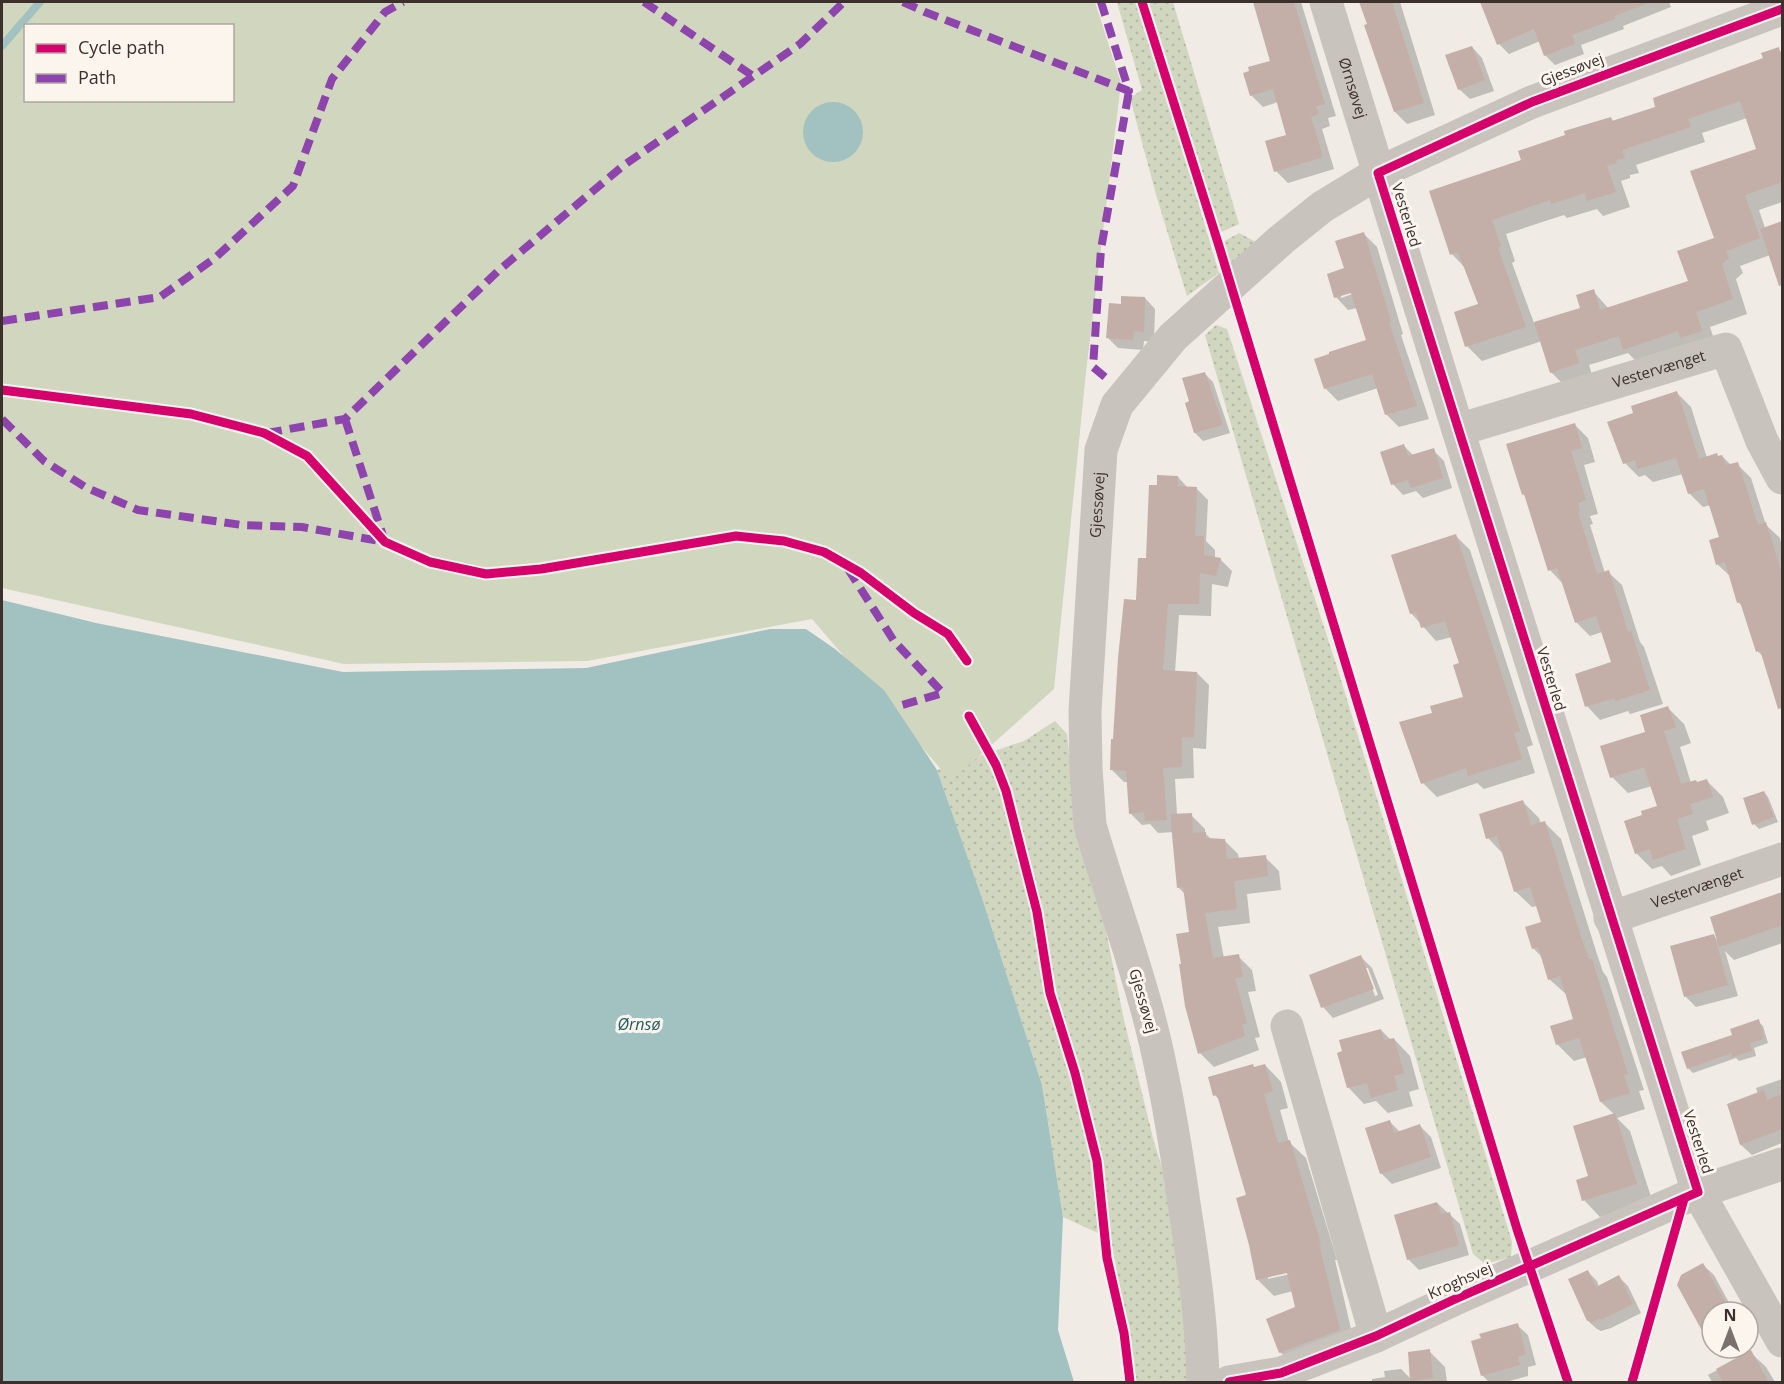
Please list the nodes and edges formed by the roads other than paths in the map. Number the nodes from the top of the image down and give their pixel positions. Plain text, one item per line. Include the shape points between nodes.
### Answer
1 (1326, 2) edge
2 (1782, 9) edge
3 (1378, 174) junction
4 (1458, 430) junction
5 (1782, 478) edge
6 (1782, 859) edge
7 (1610, 918) junction
8 (1287, 1026) dead end
9 (1782, 1164) edge
10 (1698, 1192) junction
11 (1376, 1336) junction
12 (1782, 1341) edge
13 (1203, 1383) edge
14 (1229, 1383) edge

1 - 3 street, Ørnsøvej
2 - 3 street, Gjessøvej via 1532,102
3 - 4 street, Vesterled
3 - 13 street, Gjessøvej via 1322,207 1173,337 1117,405 1101,450 1085,711 1090,825 1157,1052 1193,1260
4 - 5 street, Vestervænget via 1726,349 1762,441
4 - 7 street, Vesterled
6 - 7 street, Vestervænget
7 - 10 street, Vesterled
8 - 11 street
9 - 10 street, Kroghsvej
10 - 11 street, Kroghsvej
10 - 12 street, Vesterled
11 - 14 street, Kroghsvej via 1281,1373

